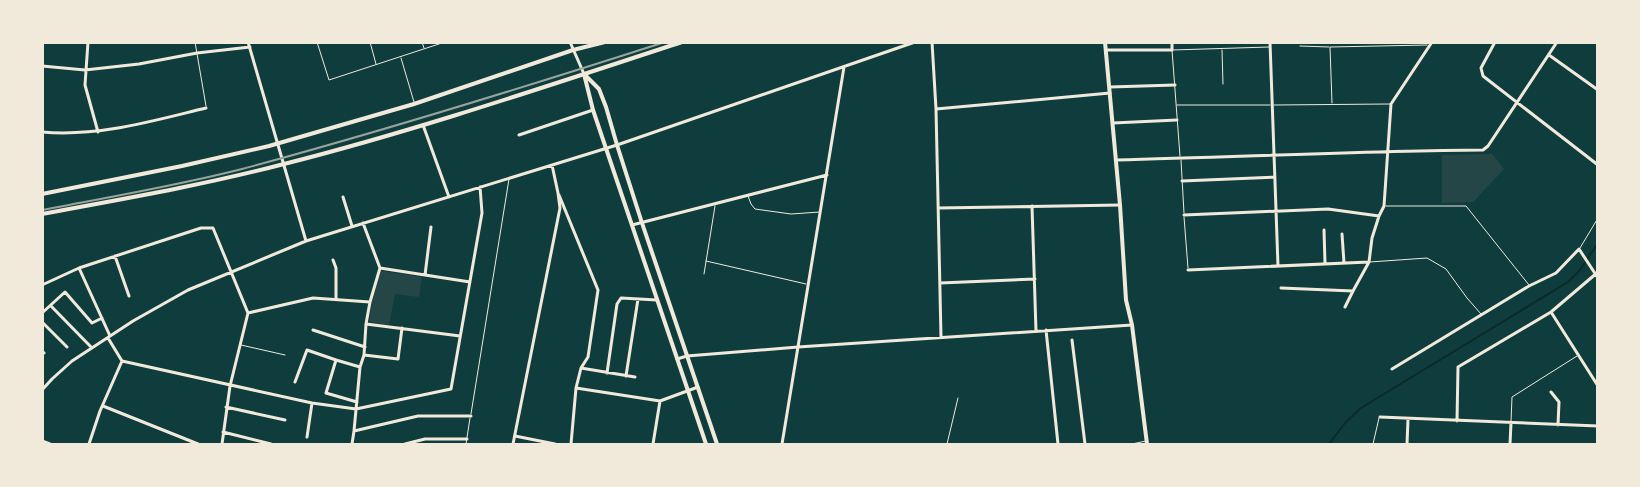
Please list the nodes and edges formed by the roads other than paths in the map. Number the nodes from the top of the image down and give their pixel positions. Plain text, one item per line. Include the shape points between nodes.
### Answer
1 (88, 42) edge
2 (195, 42) edge
3 (317, 42) edge
4 (370, 42) edge
5 (422, 42) edge
6 (445, 42) edge
7 (570, 42) edge
8 (605, 42) edge
9 (682, 42) edge
10 (915, 42) edge
11 (932, 42) edge
12 (1105, 42) edge
13 (1172, 42) edge
14 (1494, 42) edge
15 (1557, 42) edge
16 (1432, 44) edge
17 (249, 45) edge
18 (1270, 45) edge
19 (1300, 46) dead end
20 (1330, 47) junction
21 (1222, 48) junction
22 (424, 49) junction
23 (573, 50) junction
24 (1106, 50) junction
25 (1172, 50) junction
26 (197, 53) junction
27 (1549, 55) junction
28 (401, 57) junction
29 (376, 65) junction
30 (42, 66) edge
31 (844, 67) junction
32 (85, 70) junction
33 (584, 74) junction
34 (1223, 84) dead end
35 (1175, 85) junction
36 (1110, 87) junction
37 (1598, 90) edge
38 (1110, 93) junction
39 (1517, 102) junction
40 (414, 104) junction
41 (1332, 104) junction
42 (1391, 104) junction
43 (1176, 105) junction
44 (1272, 105) junction
45 (206, 108) joint
46 (936, 109) junction
47 (593, 110) junction
48 (1178, 120) junction
49 (1113, 123) junction
50 (423, 124) junction
51 (42, 132) edge
52 (98, 132) junction
53 (520, 135) dead end
54 (277, 143) junction
55 (617, 145) junction
56 (606, 148) junction
57 (1387, 151) junction
58 (1274, 156) junction
59 (1180, 158) junction
60 (1116, 160) junction
61 (284, 164) junction
62 (552, 165) junction
63 (1598, 165) edge
64 (827, 175) junction
65 (509, 178) junction
66 (1275, 178) junction
67 (1182, 181) junction
68 (480, 187) junction
69 (558, 192) junction
70 (42, 194) edge
71 (748, 196) junction
72 (343, 197) dead end
73 (449, 197) junction
74 (715, 204) junction
75 (1120, 205) junction
76 (1032, 206) junction
77 (1384, 206) junction
78 (938, 208) junction
79 (1277, 211) junction
80 (821, 212) junction
81 (42, 214) edge
82 (1184, 215) junction
83 (1380, 216) junction
84 (1598, 218) edge
85 (364, 223) junction
86 (642, 223) junction
87 (632, 225) junction
88 (352, 226) junction
89 (431, 228) dead end
90 (1324, 230) dead end
91 (1342, 234) dead end
92 (306, 241) junction
93 (1579, 249) junction
94 (115, 256) junction
95 (333, 260) dead end
96 (706, 261) junction
97 (1369, 262) junction
98 (1325, 263) junction
99 (1344, 263) junction
100 (1278, 266) junction
101 (79, 268) junction
102 (380, 268) junction
103 (1188, 270) joint
104 (232, 271) junction
105 (704, 274) dead end
106 (425, 275) junction
107 (1597, 275) edge
108 (1035, 279) junction
109 (470, 282) junction
110 (940, 283) junction
111 (809, 284) junction
112 (42, 285) edge
113 (1529, 286) junction
114 (1281, 288) dead end
115 (1353, 291) junction
116 (129, 296) dead end
117 (336, 299) junction
118 (638, 299) junction
119 (657, 300) junction
120 (370, 302) junction
121 (51, 306) junction
122 (1345, 307) dead end
123 (1551, 312) junction
124 (42, 313) edge
125 (248, 313) junction
126 (1482, 315) junction
127 (102, 318) junction
128 (42, 322) edge
129 (366, 324) junction
130 (1132, 325) junction
131 (402, 328) junction
132 (313, 330) dead end
133 (1046, 330) junction
134 (1036, 331) junction
135 (460, 336) junction
136 (109, 337) junction
137 (941, 338) junction
138 (1072, 340) dead end
139 (241, 345) junction
140 (365, 347) junction
141 (798, 347) junction
142 (67, 348) dead end
143 (92, 348) junction
144 (285, 354) dead end
145 (1578, 355) junction
146 (364, 356) junction
147 (688, 356) junction
148 (677, 359) junction
149 (336, 360) junction
150 (122, 362) junction
151 (360, 367) junction
152 (581, 368) junction
153 (1392, 369) dead end
154 (607, 373) junction
155 (626, 376) junction
156 (635, 377) dead end
157 (295, 382) dead end
158 (230, 386) junction
159 (1598, 386) edge
160 (698, 387) junction
161 (576, 388) junction
162 (42, 390) edge
163 (688, 390) junction
164 (1551, 392) dead end
165 (958, 398) dead end
166 (660, 401) junction
167 (357, 402) junction
168 (312, 403) junction
169 (103, 406) junction
170 (226, 407) junction
171 (356, 409) junction
172 (471, 416) junction
173 (1380, 417) joint
174 (1408, 419) junction
175 (285, 420) dead end
176 (1457, 421) junction
177 (1511, 423) junction
178 (1558, 425) junction
179 (1598, 426) edge
180 (354, 431) junction
181 (223, 432) junction
182 (515, 436) junction
183 (307, 437) dead end
184 (467, 439) junction
185 (42, 442) edge
186 (1147, 443) edge
187 (50, 444) edge
188 (89, 444) edge
189 (198, 444) edge
190 (222, 444) edge
191 (271, 444) edge
192 (352, 444) edge
193 (405, 444) edge
194 (466, 444) edge
195 (513, 444) edge
196 (555, 444) edge
197 (571, 444) edge
198 (653, 444) edge
199 (706, 444) edge
200 (717, 444) edge
201 (782, 444) edge
202 (947, 444) edge
203 (1058, 444) edge
204 (1085, 444) edge
205 (1132, 444) edge
206 (1373, 444) edge
207 (1407, 444) edge
208 (1510, 444) edge

1 - 32 street
2 - 26 lane
3 - 29 lane via 329,80
4 - 29 lane
5 - 22 lane
6 - 22 lane
7 - 23 street
8 - 23 main road
9 - 33 main road
10 - 31 street
11 - 46 street
12 - 24 main road
13 - 25 street
14 - 39 street via 1481,68 1483,76
15 - 27 street
16 - 20 lane
16 - 42 street
17 - 26 street
17 - 54 street
18 - 21 lane
18 - 44 street
19 - 20 lane
20 - 41 lane
21 - 25 lane
21 - 34 lane
22 - 28 lane
23 - 33 street
23 - 40 main road
24 - 25 street
24 - 36 main road
25 - 35 lane
26 - 32 street
26 - 45 lane
27 - 37 street
27 - 39 street
28 - 29 lane
28 - 40 lane
30 - 32 street
31 - 55 street
31 - 64 street
32 - 52 street via 85,85
33 - 47 main road
33 - 50 main road
33 - 55 main road via 599,89
35 - 36 street
35 - 43 lane
36 - 38 main road
38 - 46 street
38 - 49 main road
39 - 57 street via 1483,150
39 - 63 street
40 - 54 main road
41 - 42 lane
41 - 44 lane
42 - 57 street
43 - 44 lane
43 - 48 lane
44 - 58 street
45 - 52 street
46 - 78 street
47 - 53 street
47 - 56 main road
48 - 49 street
48 - 59 lane
49 - 60 main road
50 - 61 main road
50 - 73 street
51 - 52 street
54 - 61 street
54 - 70 main road
55 - 56 street
55 - 86 main road
56 - 62 street
56 - 87 main road
57 - 58 street
57 - 77 street
58 - 59 street
58 - 66 street
59 - 60 street
59 - 67 lane
60 - 75 main road
61 - 81 main road
61 - 92 street
62 - 65 street
62 - 69 street
64 - 71 street
64 - 80 street
65 - 68 street
65 - 172 lane
66 - 67 street
66 - 79 street
67 - 82 lane
68 - 73 street
68 - 109 street via 482,213
69 - 152 street via 598,290 588,357
69 - 182 street via 560,208
71 - 74 street
71 - 80 lane via 755,209 791,214
72 - 88 street
73 - 85 street
74 - 86 street
74 - 96 lane
75 - 76 street
75 - 130 main road via 1126,300
76 - 78 street
76 - 108 street
77 - 83 street
77 - 113 lane via 1466,206
78 - 110 street
79 - 82 street
79 - 83 street via 1328,209
79 - 100 street
80 - 111 street
82 - 103 lane
83 - 97 street via 1372,238
84 - 93 lane
85 - 88 street
85 - 102 street
86 - 87 street
86 - 147 main road
87 - 119 main road
88 - 92 street
89 - 106 street
90 - 98 street
91 - 99 street
92 - 104 street
93 - 107 street
93 - 113 street via 1556,273
94 - 101 street
94 - 104 street via 201,228 213,228
94 - 116 street
95 - 117 street
96 - 105 lane
96 - 111 lane
97 - 99 street
97 - 115 street
97 - 126 lane via 1427,258 1446,269
98 - 99 street
98 - 100 street
100 - 103 street
101 - 112 street
101 - 127 street
102 - 106 street
102 - 120 street
104 - 125 street
104 - 136 street via 188,290
106 - 109 street
107 - 123 street
108 - 110 street
108 - 134 street
109 - 135 street
110 - 137 street
111 - 141 street
113 - 126 street
114 - 115 street
115 - 122 street
117 - 120 street
117 - 125 street via 314,298
118 - 119 street
118 - 154 street via 620,298 617,304
118 - 155 street
119 - 148 main road
120 - 129 street
121 - 124 street
121 - 127 street via 65,292 92,323
121 - 143 street
123 - 145 street
123 - 176 street via 1458,367
125 - 139 street
126 - 153 street
127 - 136 street
128 - 142 street
129 - 131 street
129 - 140 street
130 - 133 street
130 - 186 main road
131 - 135 street
131 - 146 street via 398,359
132 - 140 street
133 - 134 street
133 - 203 street
134 - 137 street
135 - 171 street via 451,389
136 - 143 street
136 - 150 street
137 - 141 street
138 - 204 street
139 - 144 lane
139 - 158 street
140 - 146 street
141 - 147 street
141 - 201 street
143 - 162 street via 72,361
145 - 159 street
145 - 177 lane via 1512,397
146 - 151 street
147 - 148 street
147 - 160 main road
148 - 163 main road
149 - 151 street
149 - 157 street via 307,350
149 - 167 street via 326,393
150 - 158 street
150 - 169 street
151 - 167 street
152 - 154 street
152 - 161 street
154 - 155 street
155 - 156 street
158 - 168 street
158 - 170 street
160 - 163 street
160 - 200 main road
161 - 166 street
161 - 197 street
163 - 166 street
163 - 199 main road
164 - 178 street via 1559,402
165 - 202 lane
166 - 198 street
167 - 171 street
168 - 171 street
168 - 183 street
169 - 188 street
169 - 189 street
170 - 175 street
170 - 181 street
171 - 180 street
172 - 180 street via 418,416
172 - 184 lane
173 - 174 street
173 - 206 lane
174 - 176 street
174 - 207 street
176 - 177 street
177 - 178 street
177 - 208 street
178 - 179 street
180 - 192 street
181 - 190 street
181 - 191 street
182 - 195 street
182 - 196 street
184 - 193 street via 426,439
184 - 194 lane
185 - 187 street
186 - 205 lane

